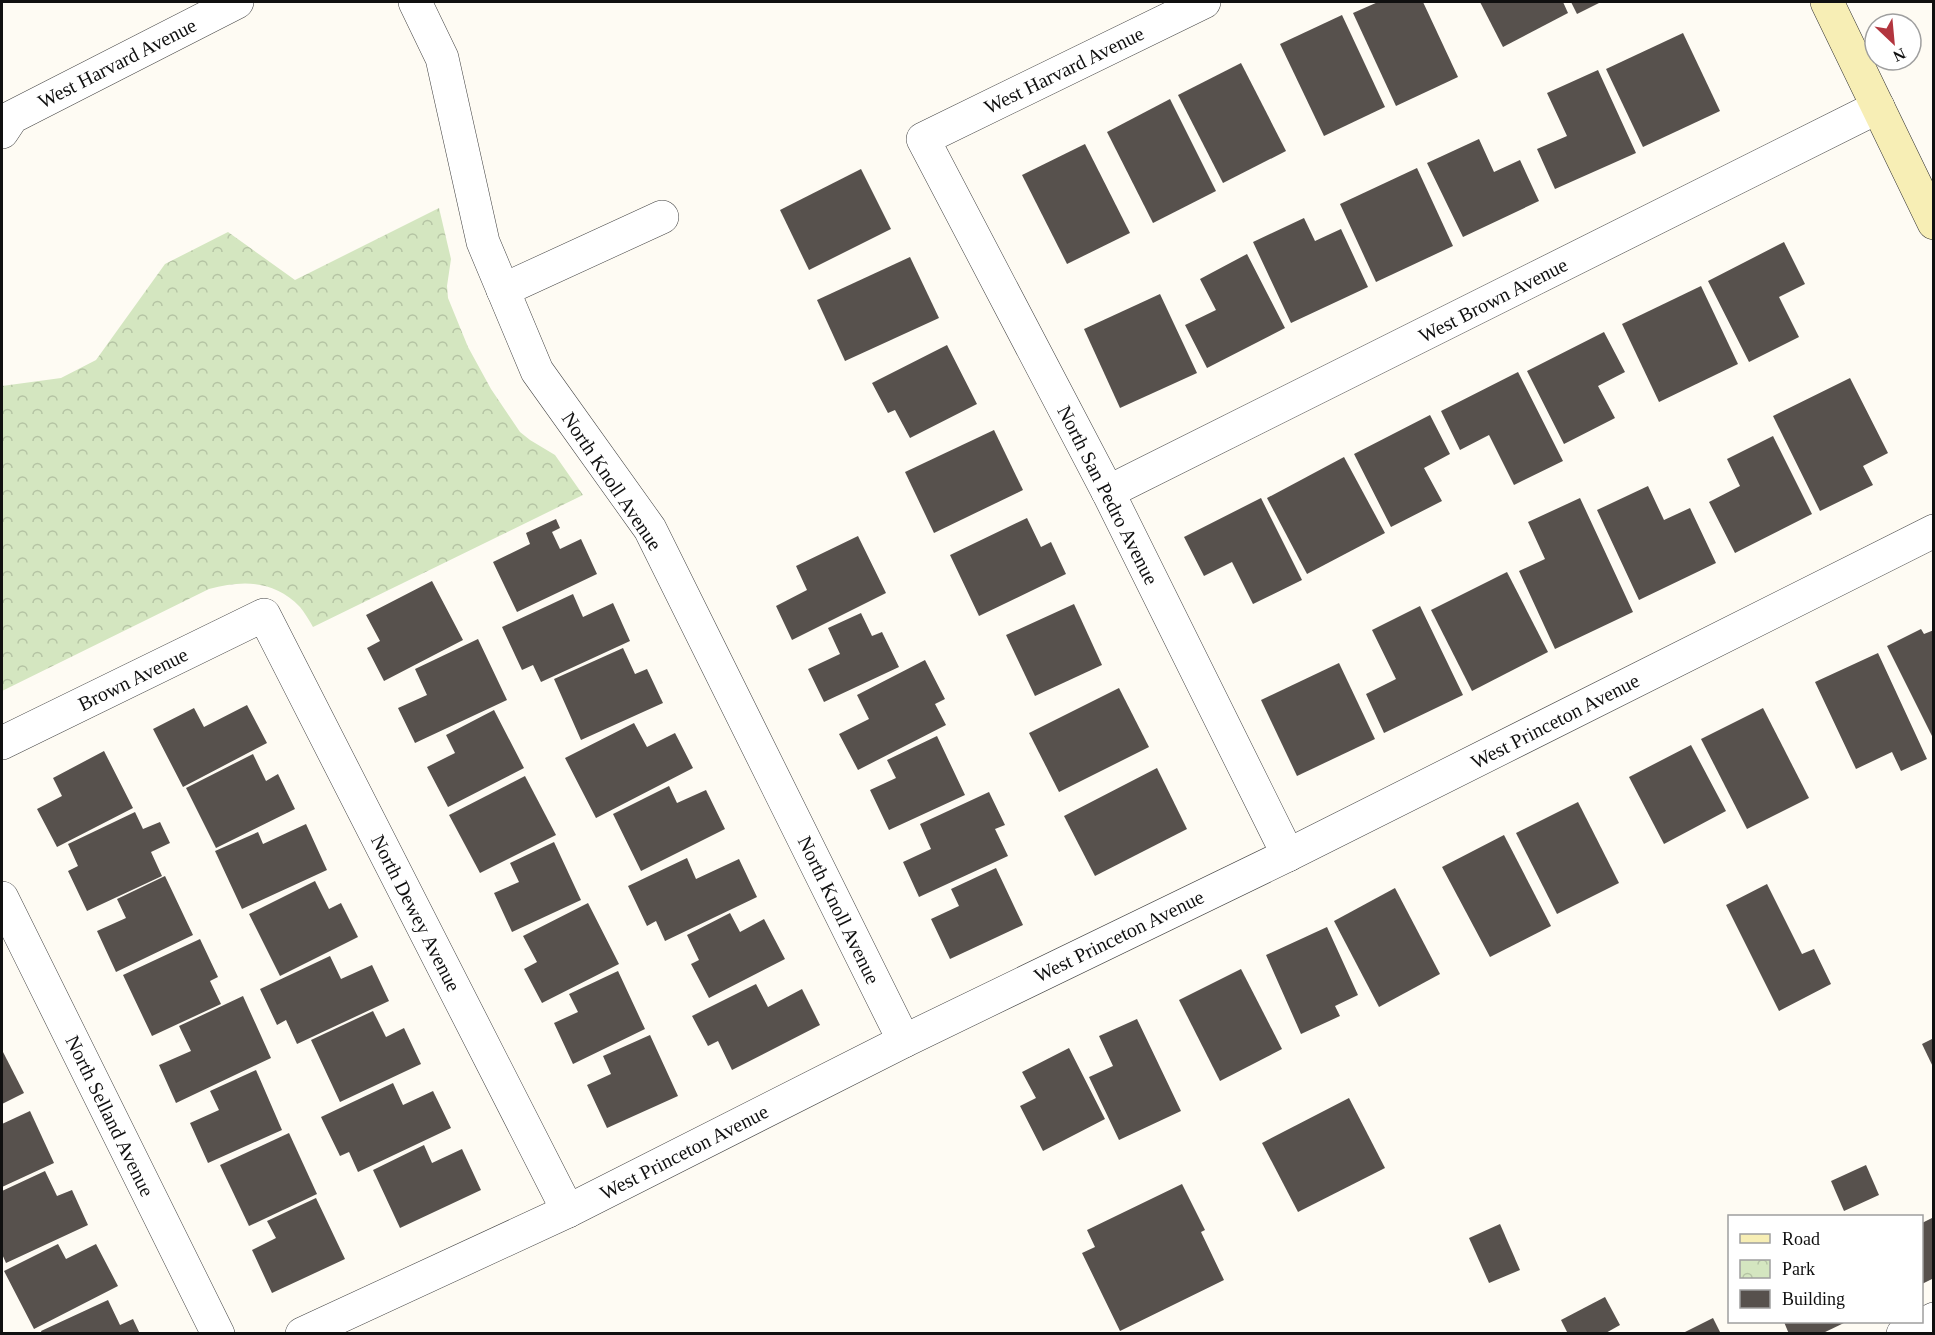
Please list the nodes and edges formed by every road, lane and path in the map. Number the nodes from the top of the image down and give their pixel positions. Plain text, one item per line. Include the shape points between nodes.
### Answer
1 (237, 2) edge
2 (415, 2) edge
3 (1204, 2) edge
4 (1827, 2) edge
5 (1878, 108) junction
6 (2, 132) edge
7 (923, 139) joint
8 (663, 217) dead end
9 (1934, 223) edge
10 (503, 290) junction
11 (1107, 492) junction
12 (1934, 531) edge
13 (264, 615) joint
14 (2, 743) edge
15 (1288, 855) junction
16 (2, 898) edge
17 (904, 1041) junction
18 (568, 1211) junction
19 (1934, 1319) edge
20 (218, 1334) edge
21 (302, 1334) edge
22 (1903, 1334) edge

1 - 6 street, West Harvard Avenue via 12,117
2 - 10 street, North Knoll Avenue via 442,58 483,242
3 - 7 street, West Harvard Avenue
4 - 5 street
5 - 9 street
5 - 11 street, West Brown Avenue
7 - 11 street, North San Pedro Avenue
8 - 10 street
10 - 17 street, North Knoll Avenue via 537,371 650,529
11 - 15 street, North San Pedro Avenue
12 - 15 street, West Princeton Avenue
13 - 14 street, Brown Avenue
13 - 18 street, North Dewey Avenue
15 - 17 street, West Princeton Avenue
16 - 20 street, North Selland Avenue
17 - 18 street, West Princeton Avenue
18 - 21 street, West Princeton Avenue
19 - 22 street

